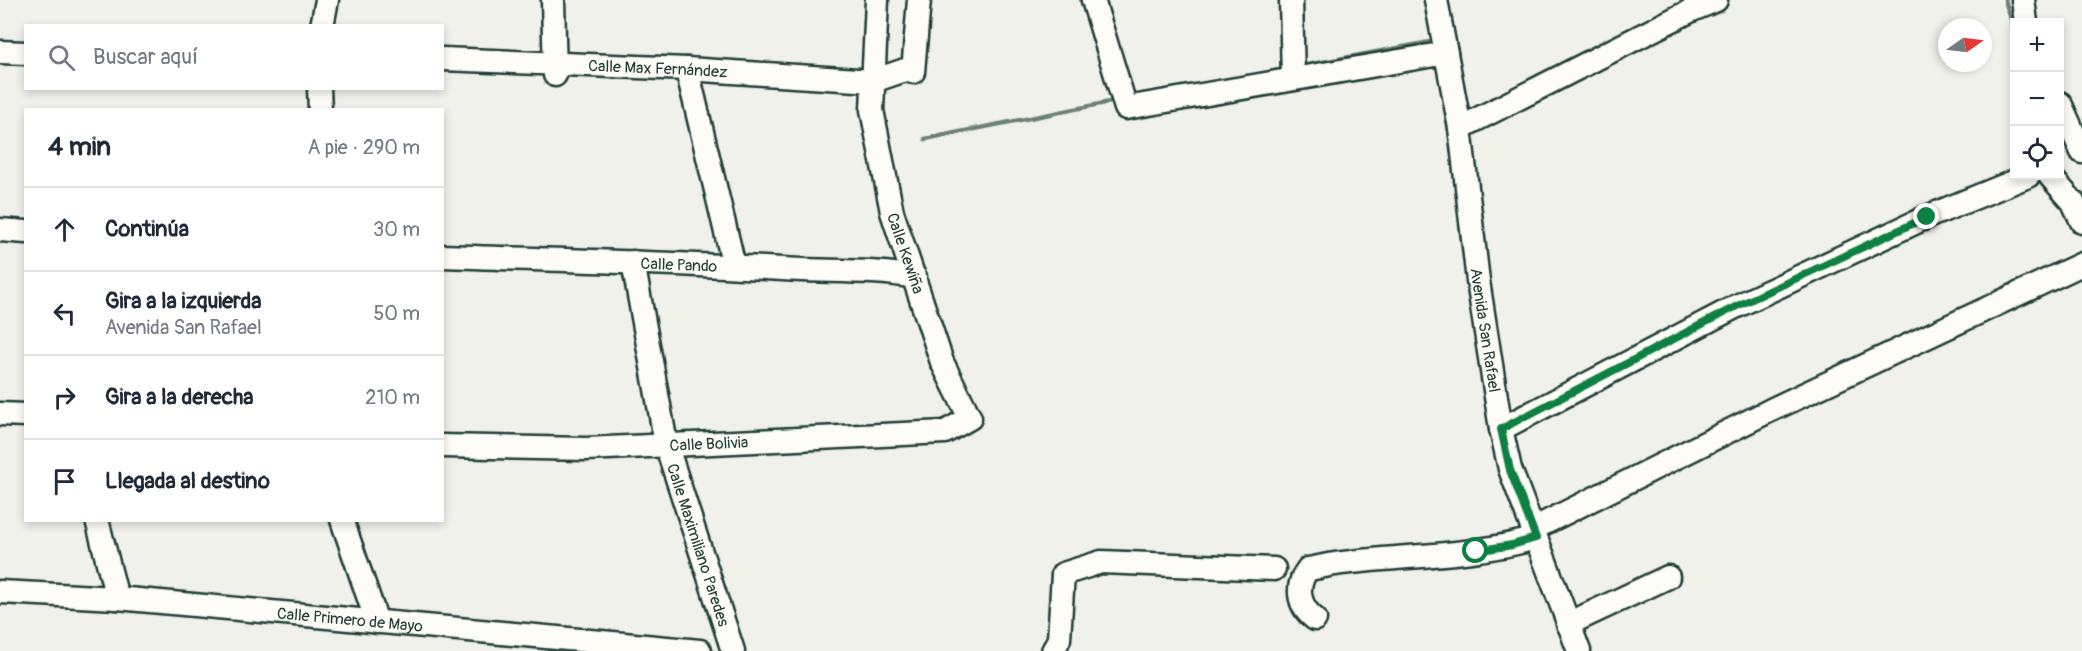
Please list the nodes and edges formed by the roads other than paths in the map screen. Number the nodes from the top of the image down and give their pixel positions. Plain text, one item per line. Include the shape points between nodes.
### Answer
1 (327, 0) edge
2 (553, 0) edge
3 (877, 0) edge
4 (919, 0) edge
5 (1093, 0) edge
6 (1291, 0) edge
7 (1436, 0) edge
8 (1716, 0) edge
9 (2023, 0) edge
10 (1690, 5) edge
11 (2025, 18) edge
12 (322, 24) edge
13 (0, 41) edge
14 (24, 42) edge
15 (0, 52) edge
16 (24, 53) edge
17 (1446, 53) junction
18 (444, 59) edge
19 (555, 69) junction
20 (444, 70) edge
21 (689, 76) junction
22 (1293, 79) junction
23 (873, 86) junction
24 (318, 90) edge
25 (320, 108) edge
26 (2064, 112) edge
27 (1460, 128) junction
28 (2082, 152) edge
29 (2018, 180) edge
30 (2054, 180) edge
31 (2082, 222) edge
32 (0, 230) edge
33 (24, 232) edge
34 (444, 256) edge
35 (633, 262) junction
36 (2082, 264) edge
37 (734, 266) junction
38 (915, 277) junction
39 (0, 414) edge
40 (24, 416) edge
41 (970, 418) joint
42 (1501, 429) junction
43 (666, 444) junction
44 (444, 447) edge
45 (98, 522) edge
46 (343, 522) edge
47 (1535, 534) junction
48 (1274, 569) dead end
49 (1668, 577) dead end
50 (0, 592) edge
51 (117, 598) junction
52 (1315, 619) dead end
53 (376, 621) junction
54 (1568, 624) junction
55 (700, 651) edge
56 (733, 651) edge
57 (1053, 651) edge
58 (1580, 651) edge

1 - 12 street
2 - 19 street
3 - 23 street, Calle Kewiña
4 - 23 street via 914,72 905,70
5 - 22 street via 1126,108
6 - 22 street
7 - 17 street, Avenida San Rafael
8 - 10 street
9 - 11 street
10 - 27 street
13 - 14 street
15 - 16 street
17 - 22 street
17 - 27 street, Avenida San Rafael
18 - 19 street, Calle Max Fernández
19 - 20 street, Calle Max Fernández
19 - 21 street, Calle Max Fernández
21 - 23 street, Calle Max Fernández
21 - 37 street
23 - 38 street, Calle Kewiña via 872,110 892,212
24 - 25 street
26 - 28 street
27 - 42 street, Avenida San Rafael
29 - 42 street via 1927,217 1735,307
30 - 31 street via 2073,202
32 - 33 street
34 - 35 street, Calle Pando
35 - 37 street, Calle Pando
35 - 43 street, Calle Maximiliano Paredes
36 - 47 street via 1771,410
37 - 38 street, Calle Pando via 890,272
38 - 41 street, Calle Kewiña via 942,362
39 - 40 street
41 - 43 street, Calle Bolivia via 945,432
42 - 47 street, Avenida San Rafael via 1510,470
43 - 44 street, Calle Bolivia via 586,449
43 - 56 street, Calle Maximiliano Paredes
45 - 51 street
46 - 53 street
47 - 52 street via 1512,545 1476,551 1308,569 1303,575 1302,601 1304,611
47 - 54 street, Avenida San Rafael
48 - 57 street via 1101,562 1063,574 1059,639
49 - 54 street
50 - 51 street, Calle Primero de Mayo
51 - 53 street, Calle Primero de Mayo
53 - 55 street, Calle Primero de Mayo
54 - 58 street, Avenida San Rafael

